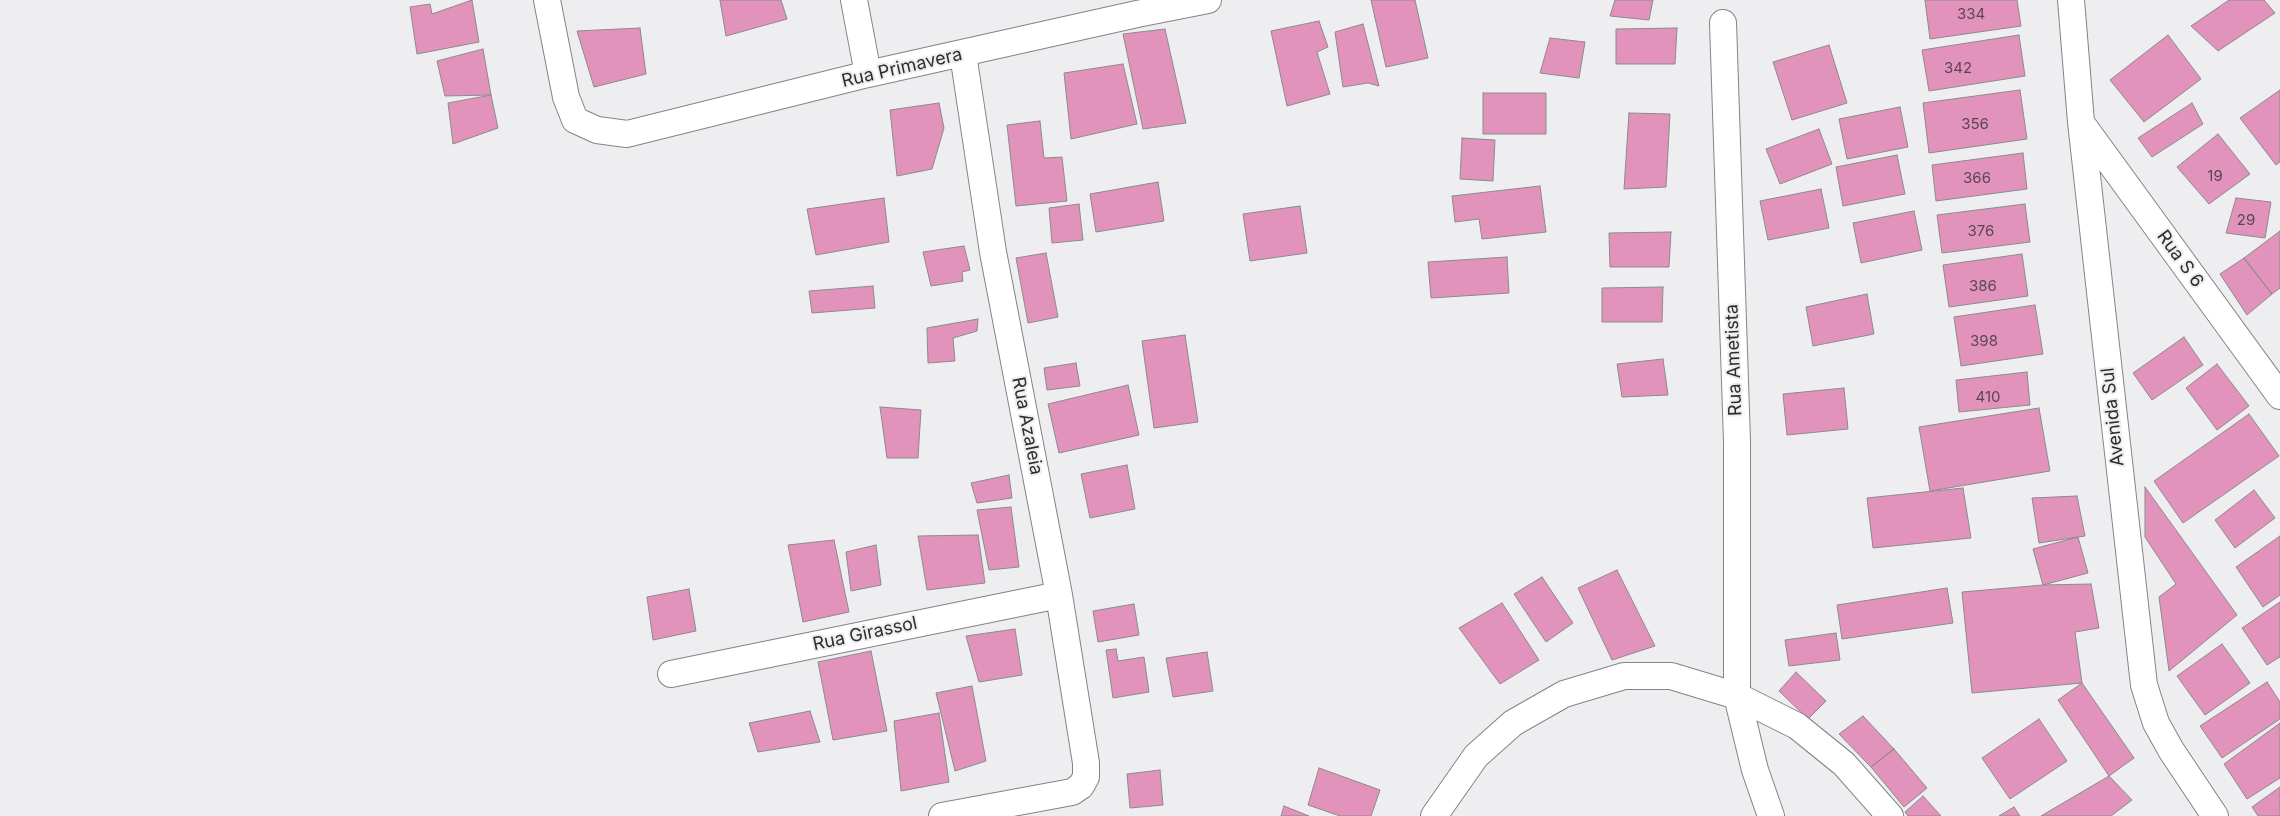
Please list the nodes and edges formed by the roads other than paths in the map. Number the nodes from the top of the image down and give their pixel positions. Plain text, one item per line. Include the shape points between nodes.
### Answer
1 (547, 0) edge
2 (854, 0) edge
3 (1208, 0) edge
4 (2071, 0) edge
5 (1137, 7) edge
6 (1723, 23) dead end
7 (963, 54) junction
8 (868, 74) junction
9 (2081, 122) junction
10 (2280, 396) edge
11 (1059, 595) junction
12 (671, 674) dead end
13 (1737, 696) junction
14 (942, 816) edge
15 (1434, 816) edge
16 (1771, 816) edge
17 (1890, 816) edge
18 (2215, 816) edge

1 - 8 street, Rua Primavera via 569,105 575,120 597,130 627,134
2 - 8 street
3 - 5 street, Rua Primavera
4 - 9 street, Avenida Sul
5 - 7 street, Rua Primavera
6 - 13 street, Rua Ametista via 1737,440
7 - 8 street, Rua Primavera
7 - 11 street, Rua Azaleia via 993,252
9 - 10 street, Rua S 6
9 - 18 street, Avenida Sul via 2144,685 2156,723 2167,744
11 - 12 street, Rua Girassol
11 - 14 street, Rua Azaleia via 1086,763 1082,786 1072,792
13 - 15 street via 1671,676 1624,676 1564,694 1513,723 1476,756
13 - 16 street, Rua Ametista via 1755,770
13 - 17 street via 1797,726 1844,764

